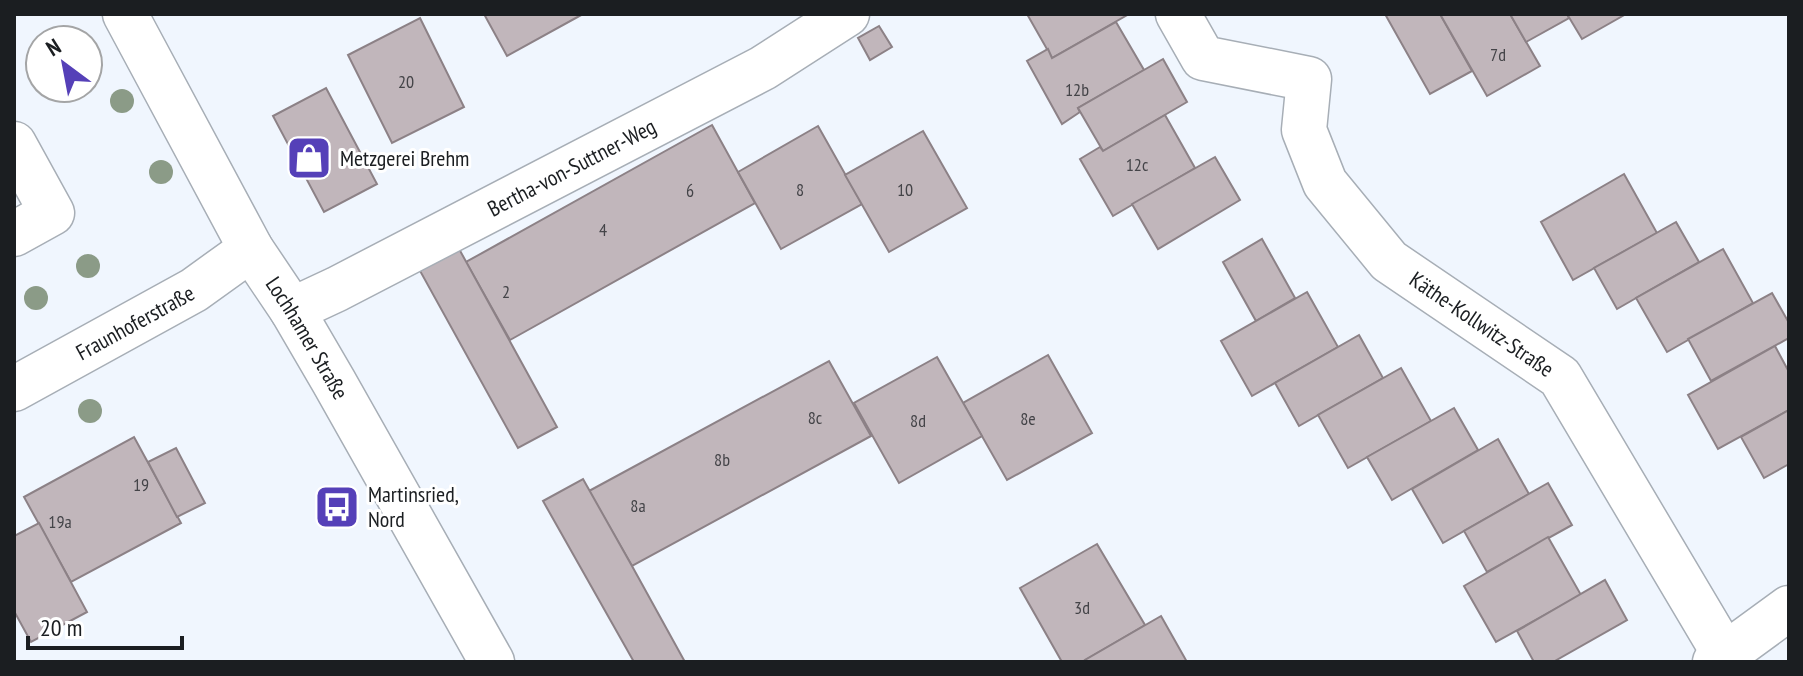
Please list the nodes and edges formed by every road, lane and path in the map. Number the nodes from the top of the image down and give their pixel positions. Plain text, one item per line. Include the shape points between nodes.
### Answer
1 (125, 14) edge
2 (847, 14) edge
3 (1178, 14) edge
4 (14, 144) edge
5 (14, 234) edge
6 (251, 249) junction
7 (292, 310) junction
8 (14, 389) edge
9 (1789, 608) edge
10 (1720, 658) edge
11 (492, 662) edge

1 - 6 street, Lochhamer Straße
2 - 7 street, Bertha-von-Suttner-Weg via 763,68
3 - 10 street, Käthe-Kollwitz-Straße via 1203,58 1309,79 1304,130 1325,183 1389,261 1560,377
4 - 5 street via 52,213
6 - 7 street, Lochhamer Straße
6 - 8 street, Fraunhoferstraße via 194,290
7 - 11 street, Lochhamer Straße
9 - 10 street, Käthe-Kollwitz-Straße

